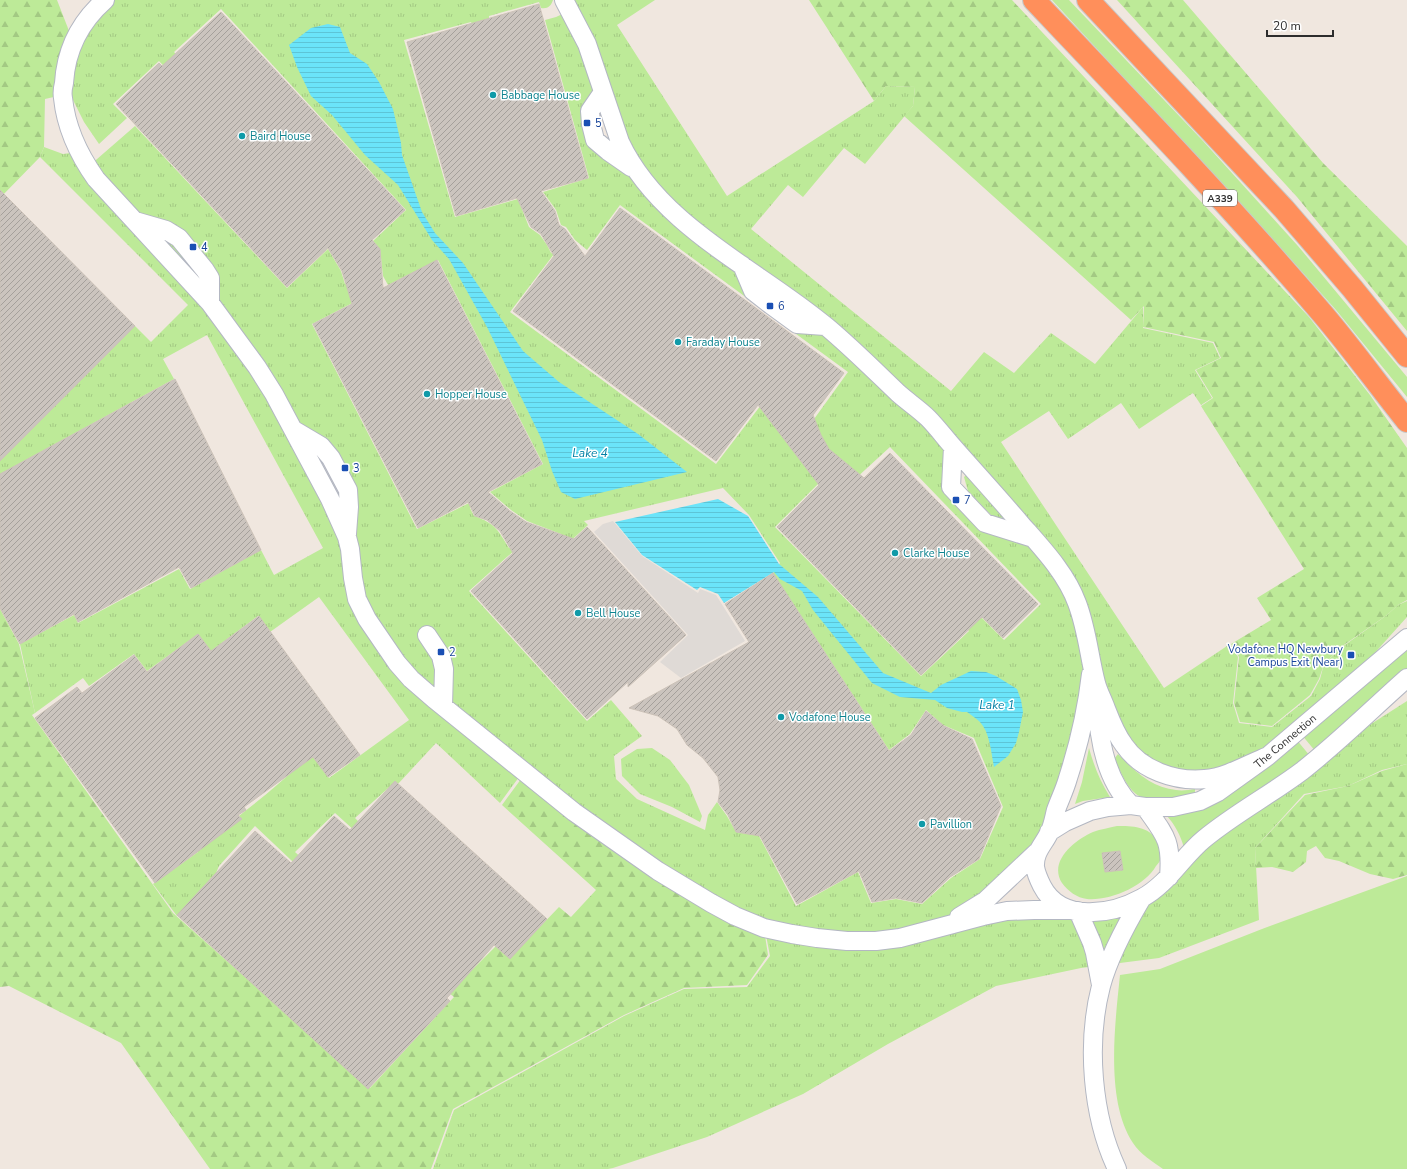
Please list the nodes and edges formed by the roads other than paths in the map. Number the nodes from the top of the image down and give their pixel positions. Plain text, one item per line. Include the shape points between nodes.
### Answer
1 (105, 0) edge
2 (564, 0) edge
3 (1034, 0) edge
4 (1088, 0) edge
5 (1407, 356) edge
6 (1407, 421) edge
7 (953, 447) junction
8 (1033, 538) junction
9 (427, 635) dead end
10 (1407, 638) edge
11 (1092, 664) junction
12 (1407, 678) edge
13 (1096, 684) junction
14 (1407, 696) edge
15 (443, 706) junction
16 (1342, 737) junction
17 (1268, 756) junction
18 (1138, 806) junction
19 (1049, 832) junction
20 (1037, 852) junction
21 (1169, 877) junction
22 (1142, 898) junction
23 (1075, 911) junction
24 (933, 930) junction
25 (1101, 986) junction
26 (1117, 1169) edge

1 - 15 street via 75,36 68,56 62,97 72,137 85,163 104,188 210,303 257,367 330,498 347,537 358,599 367,619 397,663 411,679
2 - 7 street via 588,44 620,142 635,170 674,212 710,243 803,308 846,343 928,418
3 - 6 highway, A339 via 1322,312
4 - 5 highway via 1284,209
7 - 8 street
7 - 8 street via 951,487 985,523
8 - 11 street via 1071,588 1086,634
9 - 15 street via 441,656 444,669
10 - 17 street, The Connection
11 - 13 street
11 - 19 street via 1081,733
12 - 16 street
13 - 17 street via 1113,728 1125,747 1137,759 1166,775 1180,779 1206,779 1232,772
13 - 18 street via 1101,745 1122,797
14 - 16 street
15 - 24 street via 574,812 658,871 735,916 764,928 839,940 900,938
16 - 21 street via 1300,772 1203,840
17 - 18 street, The Connection via 1218,792 1200,801 1173,807
18 - 19 street via 1108,806 1090,811
18 - 21 street via 1164,834 1170,858
19 - 20 street
20 - 23 street via 1035,866 1044,889 1060,906
20 - 24 street via 985,901
21 - 22 street
22 - 23 street via 1121,907
22 - 25 street via 1125,927
23 - 24 street via 1007,911
23 - 25 street via 1086,929 1095,953
25 - 26 street via 1094,1031 1094,1077 1103,1133

